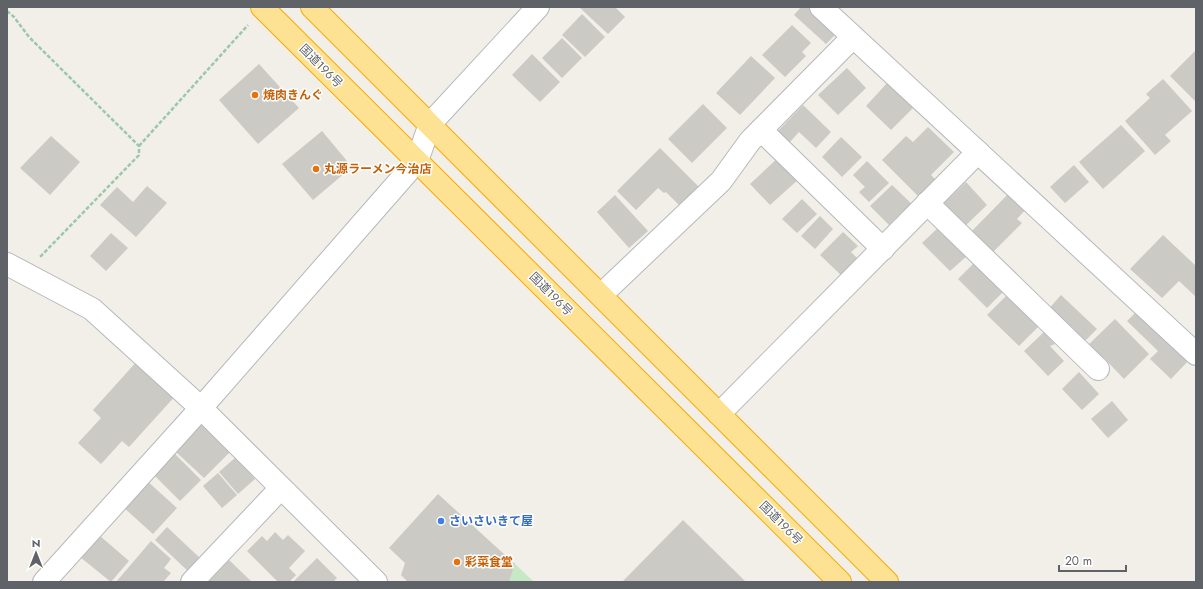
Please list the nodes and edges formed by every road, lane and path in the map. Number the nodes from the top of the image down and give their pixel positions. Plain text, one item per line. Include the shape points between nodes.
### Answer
1 (312, 7) edge
2 (538, 7) edge
3 (821, 7) edge
4 (262, 8) edge
5 (7, 11) edge
6 (853, 37) junction
7 (430, 124) junction
8 (761, 130) junction
9 (138, 146) junction
10 (978, 152) junction
11 (417, 161) junction
12 (927, 203) junction
13 (883, 248) junction
14 (16, 269) edge
15 (601, 296) junction
16 (1196, 354) edge
17 (1098, 369) dead end
18 (201, 408) junction
19 (719, 414) junction
20 (281, 488) junction
21 (363, 578) edge
22 (44, 582) edge
23 (192, 582) edge
24 (840, 582) edge
25 (886, 582) edge

1 - 7 highway
2 - 7 street
3 - 6 street
4 - 9 path
4 - 11 highway, 国道196号
5 - 9 path via 29,37
6 - 8 street
6 - 10 street
7 - 11 street
7 - 15 highway
8 - 13 street
8 - 15 street via 721,181
9 - 14 path via 138,155
10 - 12 street
10 - 16 street
11 - 18 street
11 - 24 highway, 国道196号
12 - 13 street
12 - 17 street
13 - 19 street
14 - 18 street via 92,309
15 - 19 highway
18 - 20 street
18 - 22 street
19 - 25 highway
20 - 21 street
20 - 23 street

